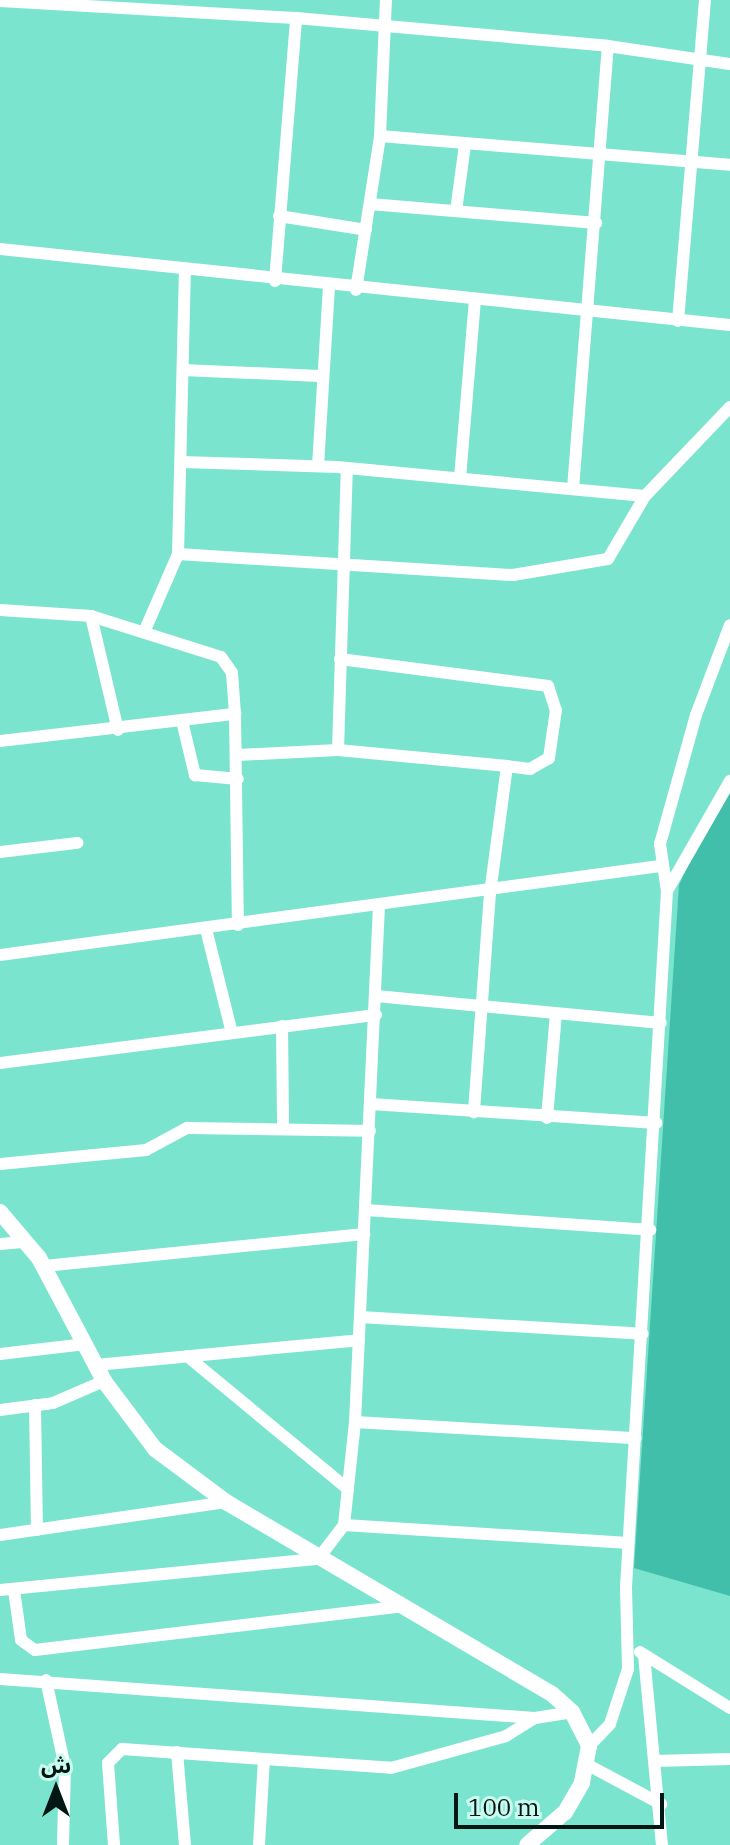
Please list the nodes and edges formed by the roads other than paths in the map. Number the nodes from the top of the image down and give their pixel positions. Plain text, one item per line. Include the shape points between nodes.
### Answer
1 (386, 0) edge
2 (705, 0) edge
3 (0, 1) edge
4 (296, 18) junction
5 (383, 27) junction
6 (608, 46) junction
7 (698, 58) junction
8 (730, 64) edge
9 (380, 136) junction
10 (465, 144) junction
11 (600, 157) junction
12 (690, 164) junction
13 (730, 165) edge
14 (370, 204) junction
15 (456, 211) junction
16 (279, 216) junction
17 (596, 223) junction
18 (366, 230) junction
19 (0, 249) edge
20 (185, 272) junction
21 (275, 281) junction
22 (329, 288) junction
23 (356, 290) junction
24 (475, 301) junction
25 (589, 313) junction
26 (678, 321) junction
27 (730, 325) edge
28 (183, 370) junction
29 (319, 376) junction
30 (730, 407) edge
31 (181, 462) junction
32 (318, 466) junction
33 (347, 468) junction
34 (460, 478) junction
35 (573, 489) junction
36 (645, 496) junction
37 (178, 554) junction
38 (343, 565) junction
39 (0, 610) edge
40 (91, 616) junction
41 (730, 625) edge
42 (145, 630) junction
43 (340, 659) junction
44 (235, 714) junction
45 (182, 721) junction
46 (118, 730) junction
47 (0, 741) edge
48 (338, 750) junction
49 (238, 755) junction
50 (507, 766) junction
51 (238, 779) junction
52 (730, 781) edge
53 (77, 843) dead end
54 (0, 852) edge
55 (660, 866) junction
56 (667, 891) junction
57 (490, 893) junction
58 (379, 906) junction
59 (238, 925) junction
60 (206, 929) junction
61 (0, 955) edge
62 (376, 996) junction
63 (485, 1008) junction
64 (556, 1014) junction
65 (376, 1015) junction
66 (661, 1023) junction
67 (282, 1026) junction
68 (232, 1033) junction
69 (0, 1063) edge
70 (371, 1104) junction
71 (474, 1112) junction
72 (547, 1118) junction
73 (656, 1123) junction
74 (283, 1129) junction
75 (370, 1131) junction
76 (0, 1164) edge
77 (366, 1210) junction
78 (0, 1212) edge
79 (650, 1230) junction
80 (364, 1234) junction
81 (25, 1242) junction
82 (0, 1244) edge
83 (44, 1266) junction
84 (360, 1317) junction
85 (642, 1334) junction
86 (359, 1340) junction
87 (85, 1344) junction
88 (0, 1354) edge
89 (187, 1356) junction
90 (96, 1365) junction
91 (104, 1381) junction
92 (35, 1405) junction
93 (0, 1410) edge
94 (355, 1422) junction
95 (636, 1438) junction
96 (348, 1489) junction
97 (226, 1502) junction
98 (344, 1525) junction
99 (37, 1530) junction
100 (0, 1535) edge
101 (628, 1543) junction
102 (318, 1559) junction
103 (0, 1590) edge
104 (14, 1590) junction
105 (404, 1606) junction
106 (628, 1643) junction
107 (644, 1655) junction
108 (0, 1679) edge
109 (46, 1680) junction
110 (730, 1708) edge
111 (572, 1712) junction
112 (535, 1718) junction
113 (589, 1746) junction
114 (177, 1752) junction
115 (264, 1759) junction
116 (730, 1759) edge
117 (654, 1761) junction
118 (588, 1765) junction
119 (661, 1804) junction
120 (63, 1845) edge
121 (114, 1845) edge
122 (185, 1845) edge
123 (259, 1845) edge
124 (527, 1845) edge
125 (662, 1845) edge

1 - 5 street
2 - 7 street
3 - 4 street
4 - 5 street
4 - 16 street
5 - 6 street
5 - 9 street
6 - 7 street
6 - 11 street
7 - 8 street
7 - 12 street
9 - 10 street
9 - 14 street
10 - 11 street
10 - 15 street
11 - 12 street
11 - 17 street
12 - 13 street
12 - 26 street
14 - 15 street
14 - 18 street
15 - 17 street
16 - 18 street
16 - 21 street
17 - 25 street
18 - 23 street
19 - 20 street
20 - 21 street
20 - 28 street
21 - 22 street
22 - 23 street
22 - 29 street
23 - 24 street
24 - 25 street
24 - 34 street
25 - 26 street
25 - 35 street
26 - 27 street
28 - 29 street
28 - 31 street
29 - 32 street
30 - 36 street
31 - 32 street
31 - 37 street
32 - 33 street
33 - 34 street
33 - 38 street
34 - 35 street
35 - 36 street
36 - 38 street via 614,553 600,563 501,576
37 - 38 street
37 - 42 street
38 - 43 street
39 - 40 street
40 - 42 street
40 - 46 street
41 - 55 street via 692,729 660,844
42 - 44 street via 221,657 232,673
43 - 48 street
43 - 50 street via 548,686 556,710 549,758 530,769
44 - 45 street
44 - 49 street
45 - 46 street
45 - 51 street via 195,775
46 - 47 street
48 - 49 street
48 - 50 street
49 - 51 street
50 - 57 street
51 - 59 street
52 - 56 street
53 - 54 street
55 - 56 street
55 - 57 street
56 - 66 street
57 - 58 street
57 - 63 street
58 - 59 street
58 - 62 street
59 - 60 street
60 - 61 street
60 - 68 street
62 - 63 street
62 - 65 street
63 - 64 street
63 - 71 street
64 - 66 street
64 - 72 street
65 - 67 street
65 - 70 street
66 - 73 street
67 - 68 street
67 - 74 street
68 - 69 street
70 - 71 street
70 - 75 street
71 - 72 street
72 - 73 street
73 - 79 street
74 - 75 street
74 - 76 street via 187,1128 146,1150
75 - 77 street
77 - 79 street
77 - 80 street
78 - 81 street
79 - 85 street
80 - 83 street
80 - 84 street
81 - 82 street
81 - 83 street
83 - 87 street
84 - 85 street
84 - 86 street
85 - 95 street
86 - 89 street
86 - 94 street
87 - 88 street
87 - 90 street
89 - 90 street
89 - 96 street
90 - 91 street
91 - 92 street
91 - 97 street via 155,1449
92 - 93 street
92 - 99 street
94 - 95 street
94 - 96 street
95 - 101 street
96 - 98 street
97 - 99 street
97 - 102 street
98 - 101 street
98 - 102 street
99 - 100 street
101 - 106 street
102 - 104 street
102 - 105 street
103 - 104 street
104 - 105 street via 21,1640 35,1650
105 - 111 street via 552,1694
106 - 107 street
106 - 113 street via 621,1700 602,1737
107 - 110 street
107 - 117 street
108 - 109 street
109 - 112 street
109 - 120 street via 65,1767
111 - 112 street
111 - 113 street
112 - 115 street via 506,1736 391,1768
113 - 118 street
114 - 115 street
114 - 121 street via 122,1749 110,1756
114 - 122 street
115 - 123 street
116 - 117 street
117 - 119 street
118 - 119 street
118 - 124 street via 574,1801
119 - 125 street

